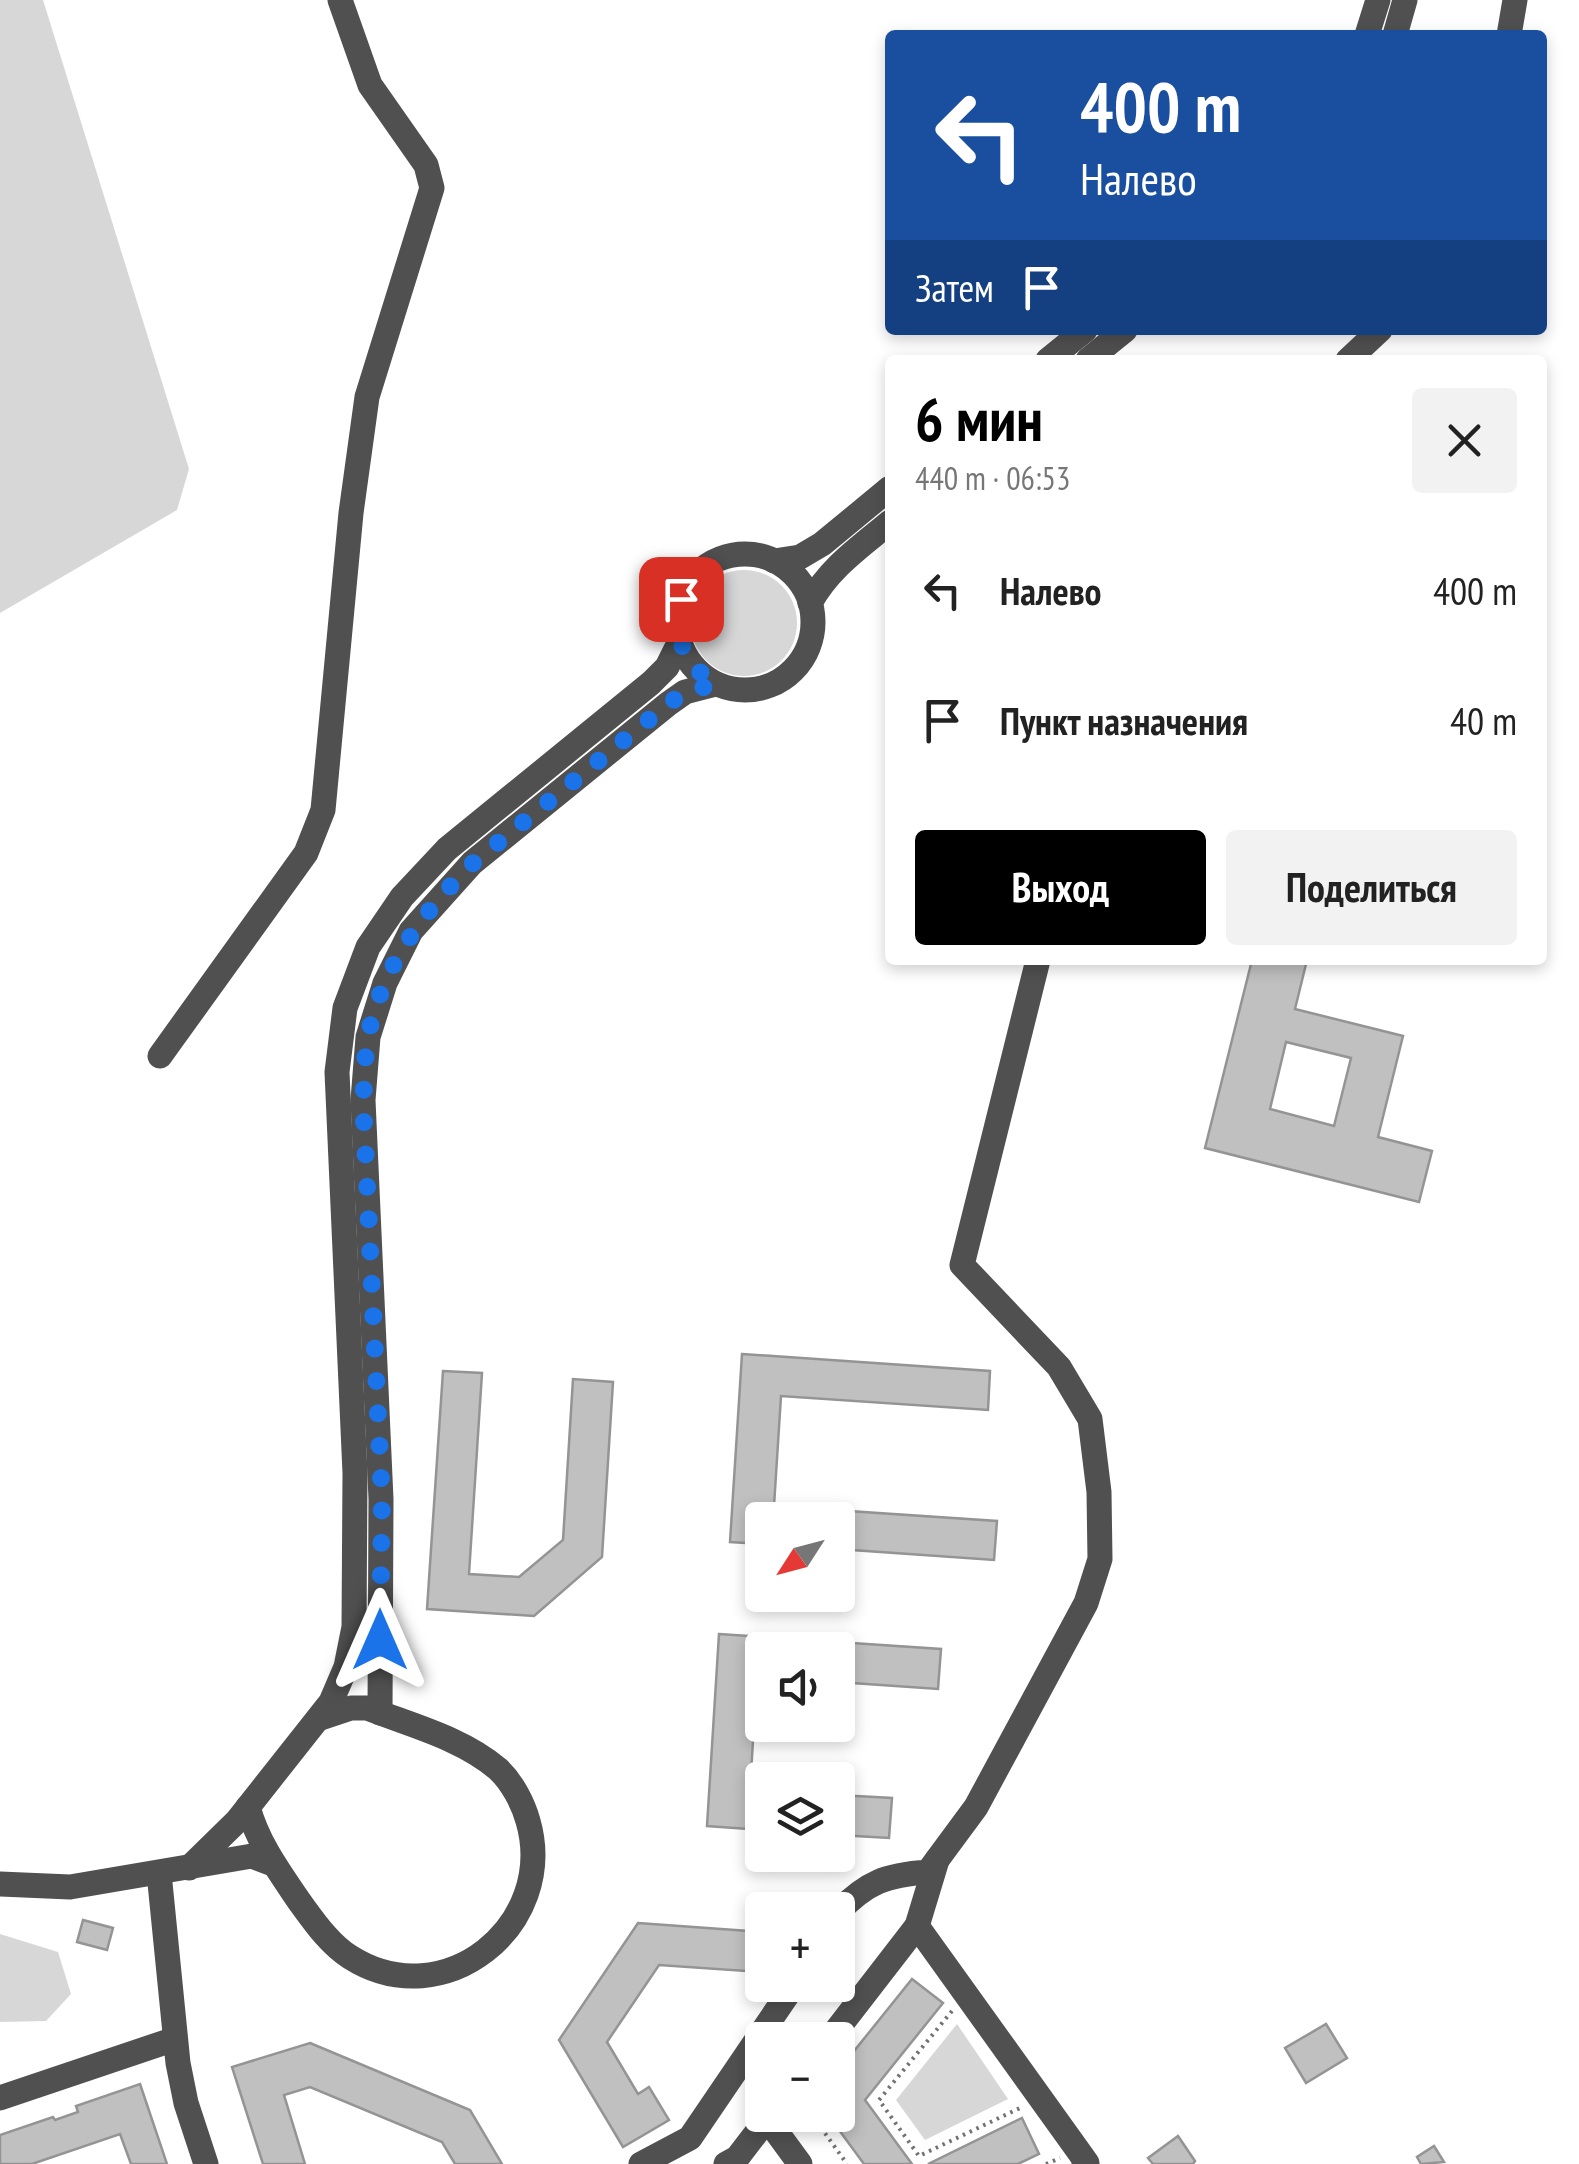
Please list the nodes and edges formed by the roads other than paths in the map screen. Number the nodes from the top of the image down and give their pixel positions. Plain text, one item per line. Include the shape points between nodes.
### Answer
1 (340, 0) edge
2 (1378, 0) edge
3 (1406, 0) edge
4 (1515, 0) edge
5 (1368, 30) edge
6 (1396, 30) edge
7 (1510, 30) edge
8 (1078, 335) edge
9 (1119, 335) edge
10 (1375, 335) edge
11 (1054, 355) edge
12 (1094, 355) edge
13 (1353, 355) edge
14 (885, 492) edge
15 (885, 526) edge
16 (774, 561) junction
17 (810, 603) junction
18 (680, 641) junction
19 (716, 684) junction
20 (1037, 965) edge
21 (160, 1056) dead end
22 (380, 1713) junction
23 (318, 1719) junction
24 (248, 1808) junction
25 (936, 1860) junction
26 (273, 1864) junction
27 (190, 1868) junction
28 (159, 1873) junction
29 (0, 1884) edge
30 (855, 1894) edge
31 (917, 1926) junction
32 (782, 2002) edge
33 (842, 2022) edge
34 (175, 2039) junction
35 (0, 2098) edge
36 (758, 2132) edge
37 (779, 2132) edge
38 (735, 2162) edge
39 (206, 2164) edge
40 (641, 2164) edge
41 (800, 2164) edge
42 (1084, 2164) edge

1 - 21 street via 370,85 426,166 432,188 367,397 324,810 306,853
2 - 5 street
3 - 6 street
4 - 7 street
8 - 11 street
9 - 12 street
10 - 13 street
14 - 16 street via 822,544
15 - 17 street via 837,565
16 - 17 street via 797,578
16 - 18 street via 732,555 706,566 681,599
17 - 19 street via 809,645 794,669 757,689
18 - 19 street via 693,666
18 - 23 street via 651,683 447,848 402,897 368,947 345,1008 337,1072 355,1473 354,1627 346,1667
19 - 22 street via 668,704 472,864 412,931 385,983 368,1036 363,1100 382,1499
20 - 25 street via 962,1265 1059,1367 1090,1418 1100,1559 1086,1603 976,1807
22 - 23 street via 351,1708
22 - 26 street via 475,1751 502,1772 524,1805 534,1841 532,1881 517,1918 492,1947 462,1966 423,1976 383,1972 349,1957 317,1926
23 - 24 street
24 - 26 street
24 - 27 street
25 - 30 street via 928,1872 891,1874
25 - 31 street
26 - 27 street via 252,1856
27 - 28 street
28 - 29 street via 70,1886
28 - 34 street
31 - 33 street
31 - 42 street
32 - 40 street via 690,2138
34 - 35 street
34 - 39 street
36 - 38 street
37 - 41 street

